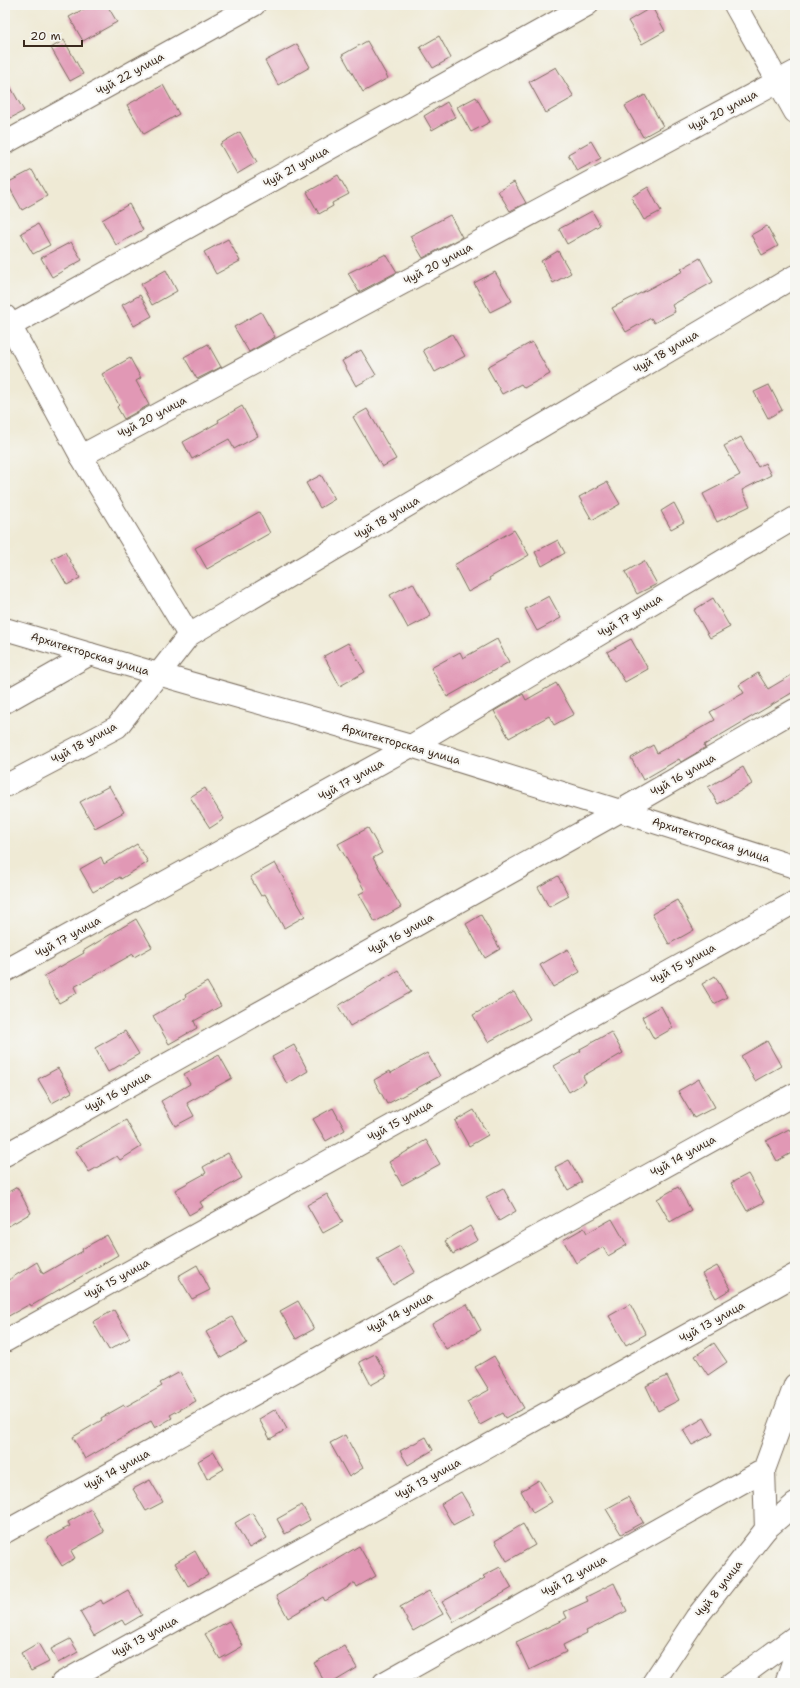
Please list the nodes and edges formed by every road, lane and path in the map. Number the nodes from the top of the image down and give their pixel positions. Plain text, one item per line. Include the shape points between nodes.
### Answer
1 (254, 5) edge
2 (586, 5) edge
3 (735, 5) edge
4 (786, 77) edge
5 (795, 112) edge
6 (5, 143) edge
7 (795, 276) edge
8 (7, 324) edge
9 (80, 456) junction
10 (795, 518) edge
11 (5, 629) edge
12 (189, 635) junction
13 (90, 654) junction
14 (158, 674) junction
15 (5, 702) edge
16 (795, 710) edge
17 (411, 746) junction
18 (5, 786) edge
19 (620, 811) junction
20 (795, 867) edge
21 (795, 902) edge
22 (5, 972) edge
23 (795, 1094) edge
24 (5, 1155) edge
25 (795, 1275) edge
26 (5, 1341) edge
27 (795, 1385) edge
28 (764, 1470) junction
29 (795, 1504) edge
30 (766, 1529) junction
31 (5, 1532) edge
32 (795, 1637) edge
33 (795, 1656) edge
34 (62, 1683) edge
35 (384, 1683) edge
36 (653, 1683) edge
37 (732, 1683) edge
38 (786, 1683) edge

1 - 6 street, Чуй 22 улица
2 - 8 street, Чуй 21 улица
3 - 4 street
4 - 5 street
4 - 9 street, Чуй 20 улица
7 - 12 street, Чуй 18 улица
8 - 9 street
9 - 12 street
10 - 17 street, Чуй 17 улица
11 - 13 street, Архитекторская улица
12 - 14 street, Чуй 18 улица
13 - 14 street, Архитекторская улица
13 - 15 street
14 - 17 street, Архитекторская улица
14 - 18 street, Чуй 18 улица via 117,727
16 - 19 street, Чуй 16 улица
17 - 19 street, Архитекторская улица
17 - 22 street, Чуй 17 улица
19 - 20 street, Архитекторская улица
19 - 24 street, Чуй 16 улица
21 - 26 street, Чуй 15 улица
23 - 31 street, Чуй 14 улица
25 - 34 street, Чуй 13 улица
27 - 28 street
28 - 30 street
28 - 35 street, Чуй 12 улица
29 - 30 street, Чуй 8 улица
30 - 36 street, Чуй 8 улица via 696,1618
32 - 37 street
33 - 38 street

